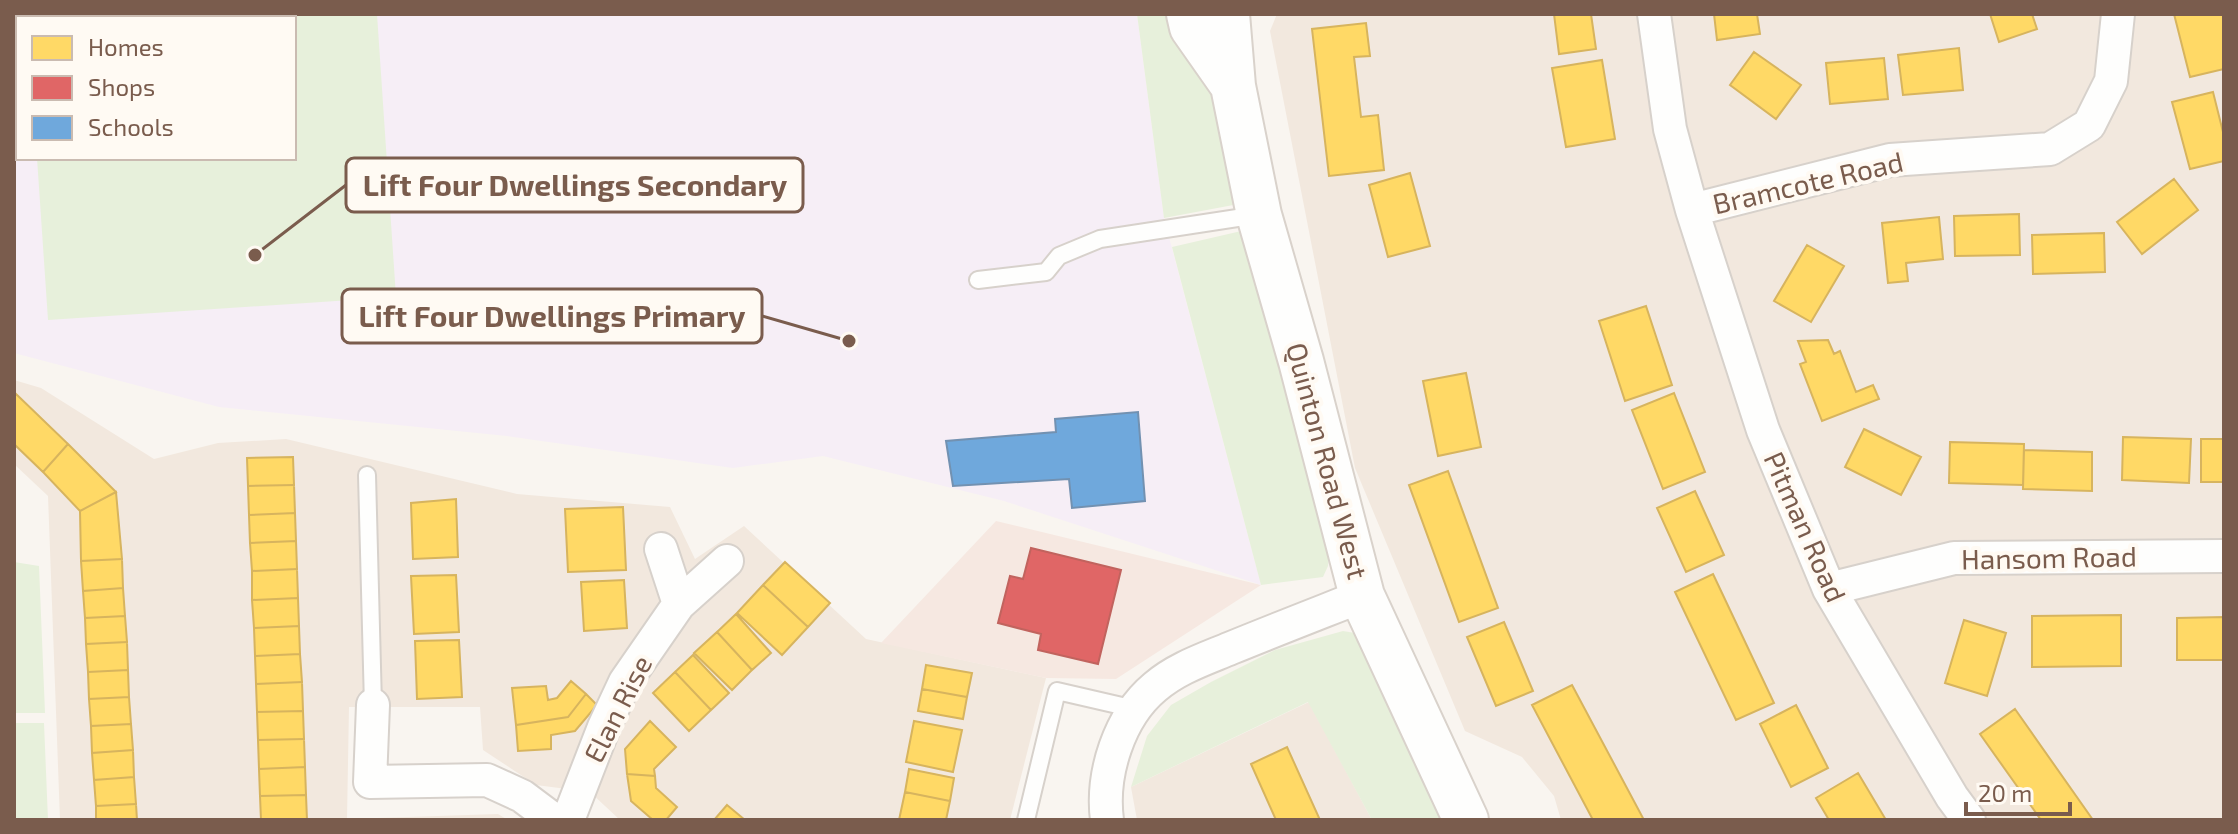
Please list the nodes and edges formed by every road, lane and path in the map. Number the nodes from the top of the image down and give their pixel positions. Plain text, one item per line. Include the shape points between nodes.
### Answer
1 (1189, 14) edge
2 (1227, 14) edge
3 (1654, 14) edge
4 (2118, 14) edge
5 (1233, 86) junction
6 (1692, 210) junction
7 (1259, 215) junction
8 (978, 280) dead end
9 (367, 475) dead end
10 (661, 549) dead end
11 (2224, 556) edge
12 (727, 561) dead end
13 (1829, 589) junction
14 (1362, 596) junction
15 (679, 604) junction
16 (373, 705) joint
17 (1135, 709) junction
18 (554, 820) edge
19 (568, 820) edge
20 (1026, 820) edge
21 (1107, 820) edge
22 (1466, 820) edge
23 (1969, 820) edge

1 - 5 street, Quinton Road West via 1192,27
2 - 5 street, Quinton Road West
3 - 6 street, Pitman Road via 1670,129
4 - 6 street, Bramcote Road via 2111,81 2089,125 2050,149 1890,160
5 - 7 street, Quinton Road West
6 - 13 street, Pitman Road via 1763,430
7 - 8 lane via 1100,239 1059,256 1046,272
7 - 14 street, Quinton Road West
9 - 16 lane
10 - 15 street
11 - 13 street, Hansom Road via 1954,558
12 - 15 street, Elan Rise
13 - 23 street, Pitman Road
14 - 17 street via 1188,666 1155,686
14 - 22 street, Quinton Road West
15 - 19 street, Elan Rise via 625,682
16 - 18 street via 370,782 487,780 522,796
17 - 20 lane via 1057,691
17 - 21 street via 1107,776

